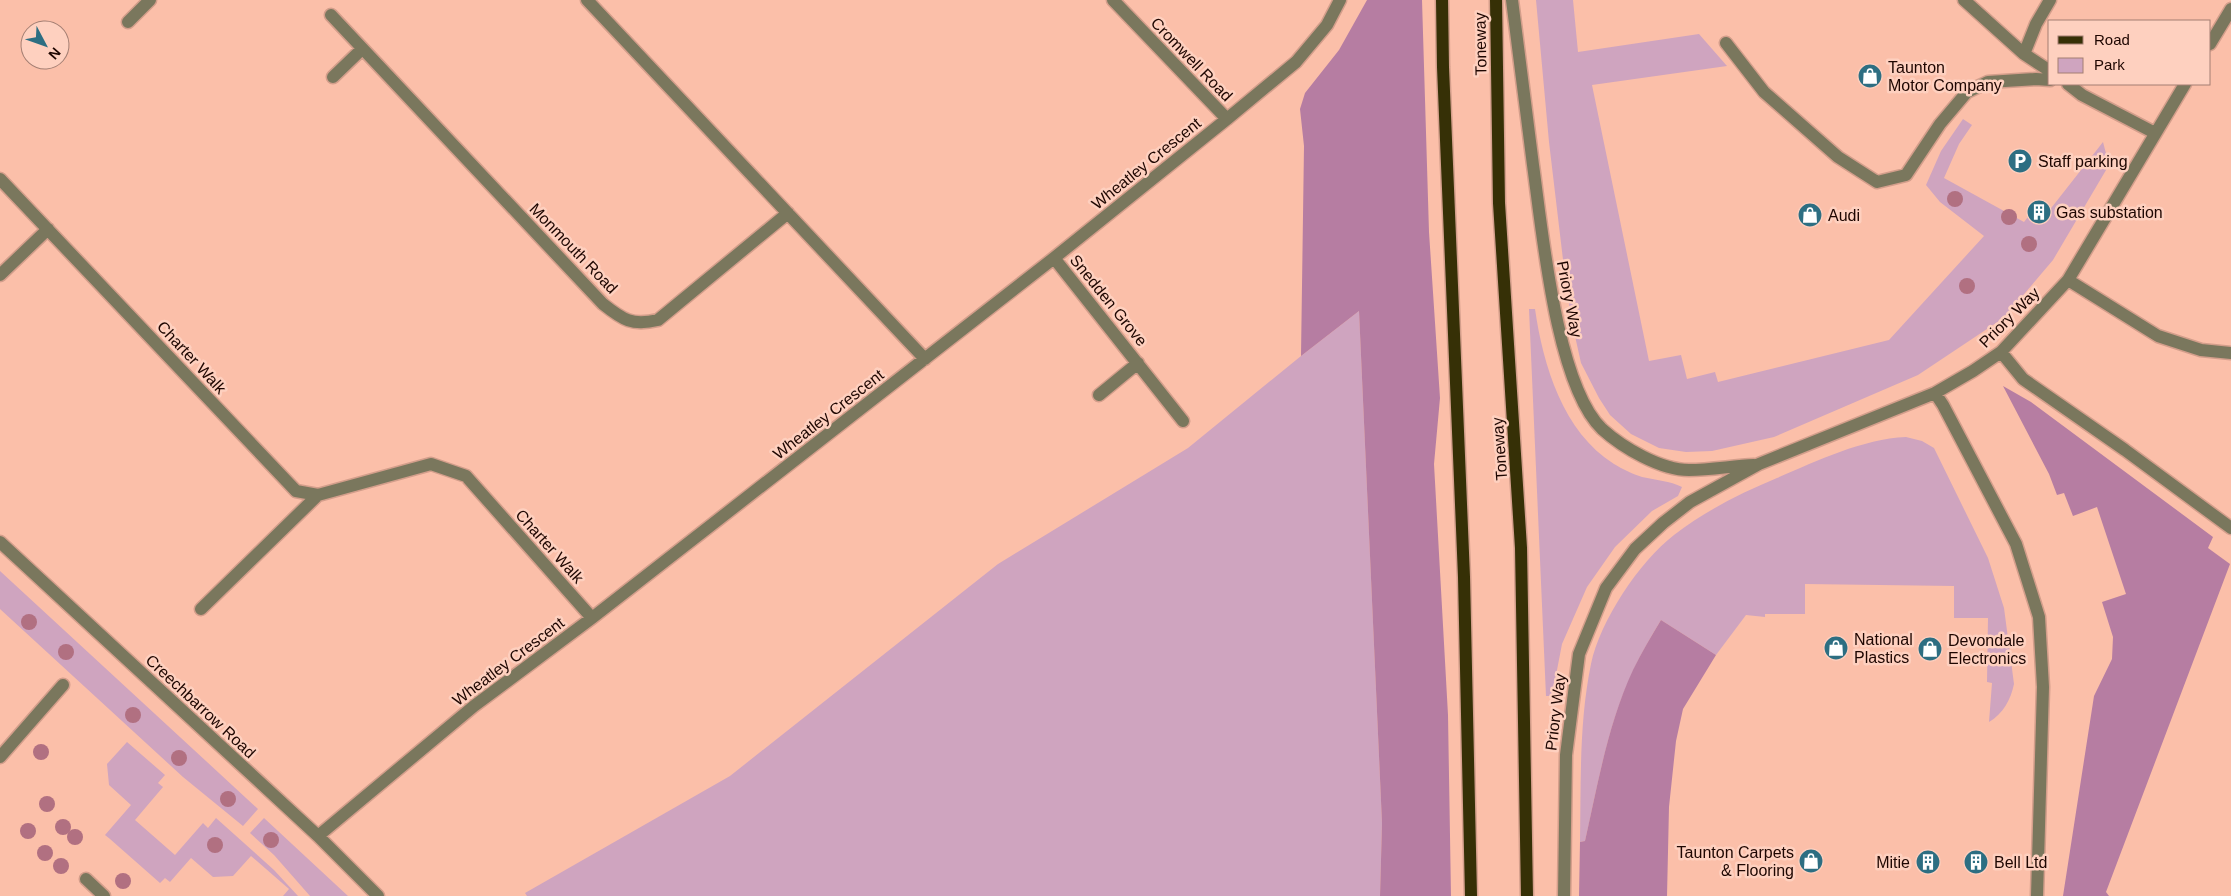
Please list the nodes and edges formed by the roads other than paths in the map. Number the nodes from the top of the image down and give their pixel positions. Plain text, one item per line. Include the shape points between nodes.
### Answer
1 (150, 0) edge
2 (587, 0) edge
3 (1113, 0) edge
4 (1340, 0) edge
5 (1442, 0) edge
6 (1496, 0) edge
7 (1512, 0) edge
8 (1964, 0) edge
9 (2050, 0) edge
10 (2231, 9) edge
11 (331, 15) dead end
12 (128, 22) dead end
13 (1726, 42) dead end
14 (2211, 42) edge
15 (362, 48) junction
16 (2024, 54) junction
17 (2048, 70) edge
18 (333, 77) dead end
19 (2048, 80) edge
20 (2069, 85) edge
21 (2184, 85) edge
22 (1227, 119) junction
23 (2155, 134) junction
24 (0, 179) edge
25 (788, 213) junction
26 (48, 229) junction
27 (1054, 258) junction
28 (0, 275) edge
29 (2068, 280) junction
30 (2001, 352) junction
31 (2231, 353) edge
32 (925, 359) junction
33 (1138, 363) junction
34 (1935, 393) junction
35 (1099, 395) dead end
36 (1183, 421) dead end
37 (1759, 464) junction
38 (318, 495) junction
39 (2231, 528) edge
40 (0, 542) edge
41 (201, 609) dead end
42 (592, 618) junction
43 (63, 686) dead end
44 (0, 757) edge
45 (318, 836) junction
46 (86, 879) dead end
47 (104, 896) edge
48 (378, 896) edge
49 (1471, 896) edge
50 (1527, 896) edge
51 (1564, 896) edge
52 (2037, 896) edge

1 - 12 street
2 - 25 street
3 - 22 street, Cromwell Road
4 - 22 street, Wheatley Crescent via 1328,25 1296,62
5 - 49 main road via 1442,67 1464,577
6 - 50 main road, Toneway via 1499,203 1521,548
7 - 37 street, Priory Way via 1546,260 1563,347 1581,399 1601,427 1651,461 1688,470
8 - 16 street
9 - 16 street
10 - 14 street
11 - 15 street, Monmouth Road
13 - 19 street via 1764,92 1838,158 1877,182 1906,175 1940,124 1967,92 1988,82
15 - 18 street
15 - 25 street, Monmouth Road via 603,304 622,319 642,324 658,320
16 - 17 street
20 - 23 street
21 - 23 street, Priory Way
22 - 27 street, Wheatley Crescent
23 - 29 street, Priory Way
24 - 26 street, Charter Walk
25 - 32 street
26 - 28 street
26 - 38 street, Charter Walk via 296,491
27 - 32 street, Wheatley Crescent
27 - 33 street, Snedden Grove
29 - 30 street, Priory Way
29 - 31 street via 2158,336 2200,350
30 - 34 street, Priory Way
30 - 39 street via 2023,379
32 - 42 street, Wheatley Crescent
33 - 35 street, Snedden Grove
33 - 36 street, Snedden Grove
34 - 37 street, Priory Way
34 - 52 street via 2016,544 2039,617 2043,686
37 - 51 street, Priory Way via 1690,502 1635,549 1606,588 1591,621 1579,654 1566,755
38 - 41 street, Charter Walk
38 - 42 street, Charter Walk via 430,464 466,476
40 - 45 street, Creechbarrow Road
42 - 45 street, Wheatley Crescent via 474,706
43 - 44 street
45 - 48 street, Creechbarrow Road
46 - 47 street

